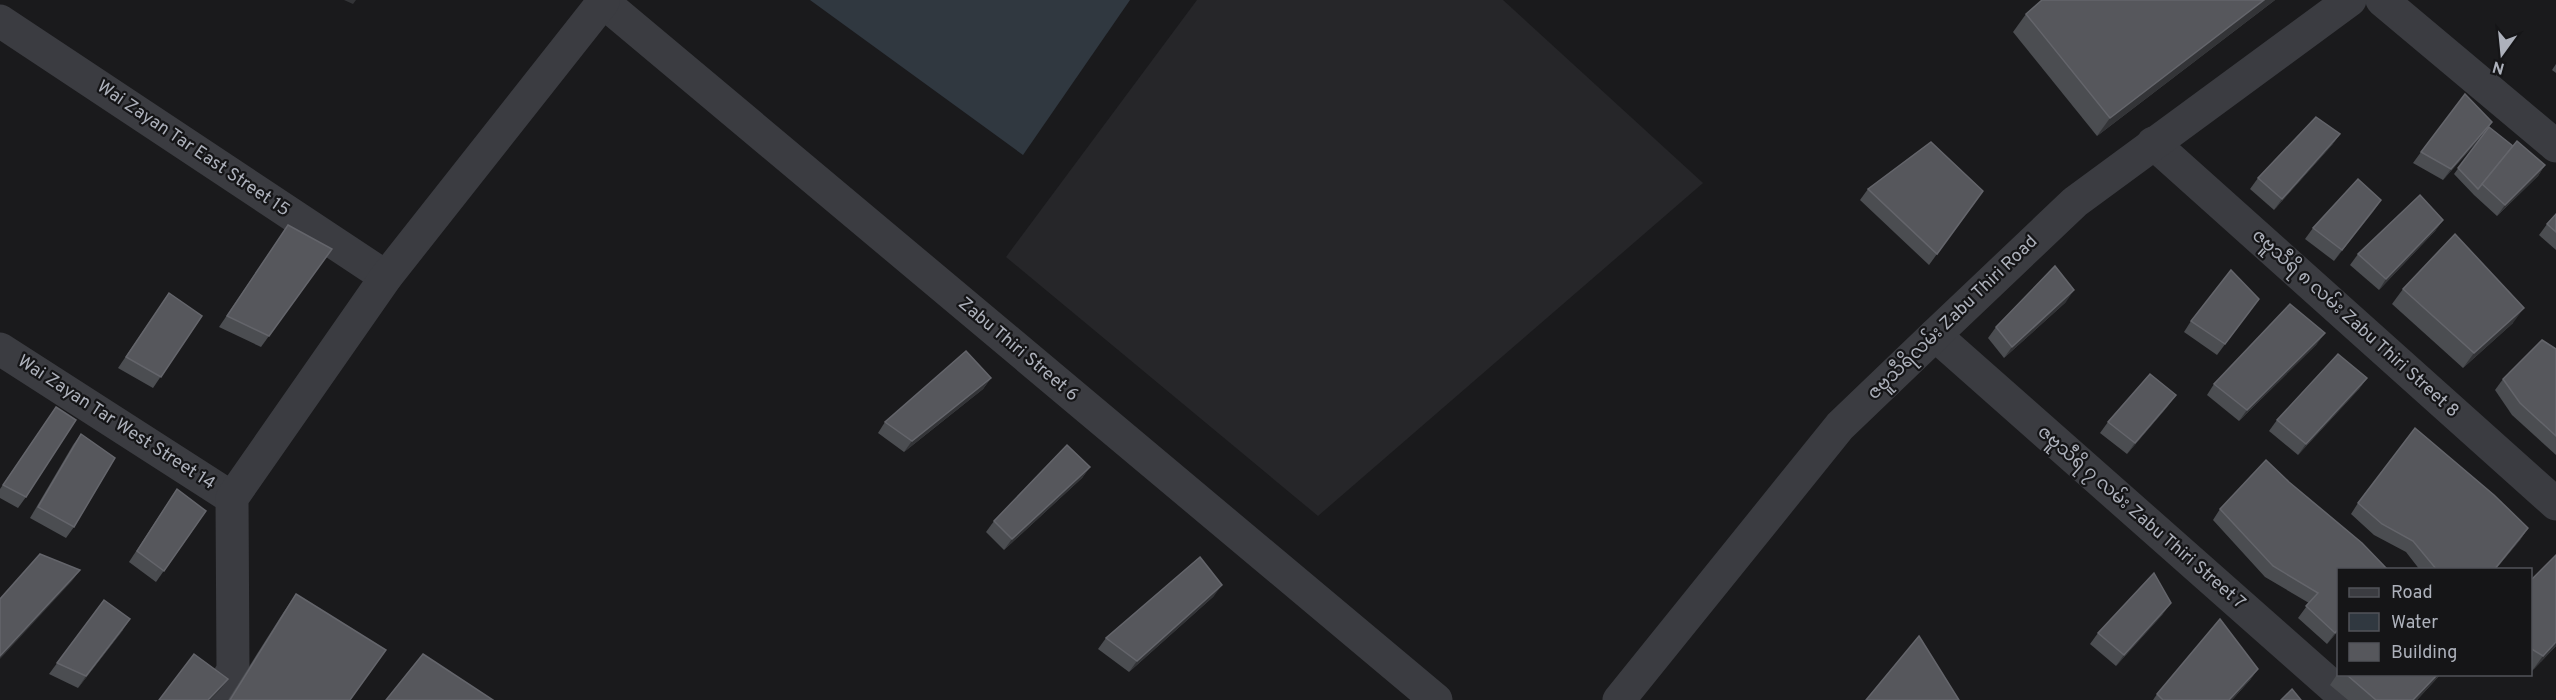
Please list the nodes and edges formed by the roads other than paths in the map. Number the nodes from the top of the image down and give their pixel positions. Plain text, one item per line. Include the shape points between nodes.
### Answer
1 (2350, 0) edge
2 (2382, 0) edge
3 (602, 1) edge
4 (0, 21) edge
5 (2153, 143) junction
6 (2556, 146) edge
7 (386, 277) junction
8 (1935, 335) junction
9 (0, 349) edge
10 (232, 498) junction
11 (2556, 504) edge
12 (216, 700) edge
13 (1436, 700) edge
14 (1619, 700) edge
15 (2348, 700) edge

1 - 5 street, ဇဗူသီရိလမ်း Zabu Thiri Road
2 - 6 street
3 - 7 street
3 - 13 street, Zabu Thiri Street 6
4 - 7 street, Wai Zayan Tar East Street 15
5 - 8 street, ဇဗူသီရိလမ်း Zabu Thiri Road via 2075,202
5 - 11 street, ဇဗူသီရိ ၈ လမ်း Zabu Thiri Street 8
7 - 10 street
8 - 14 street, ဇဗူသီရိလမ်း Zabu Thiri Road via 1840,426
8 - 15 street, ဇဗူသီရိ ၇ လမ်း Zabu Thiri Street 7
9 - 10 street, Wai Zayan Tar West Street 14
10 - 12 street via 233,670

